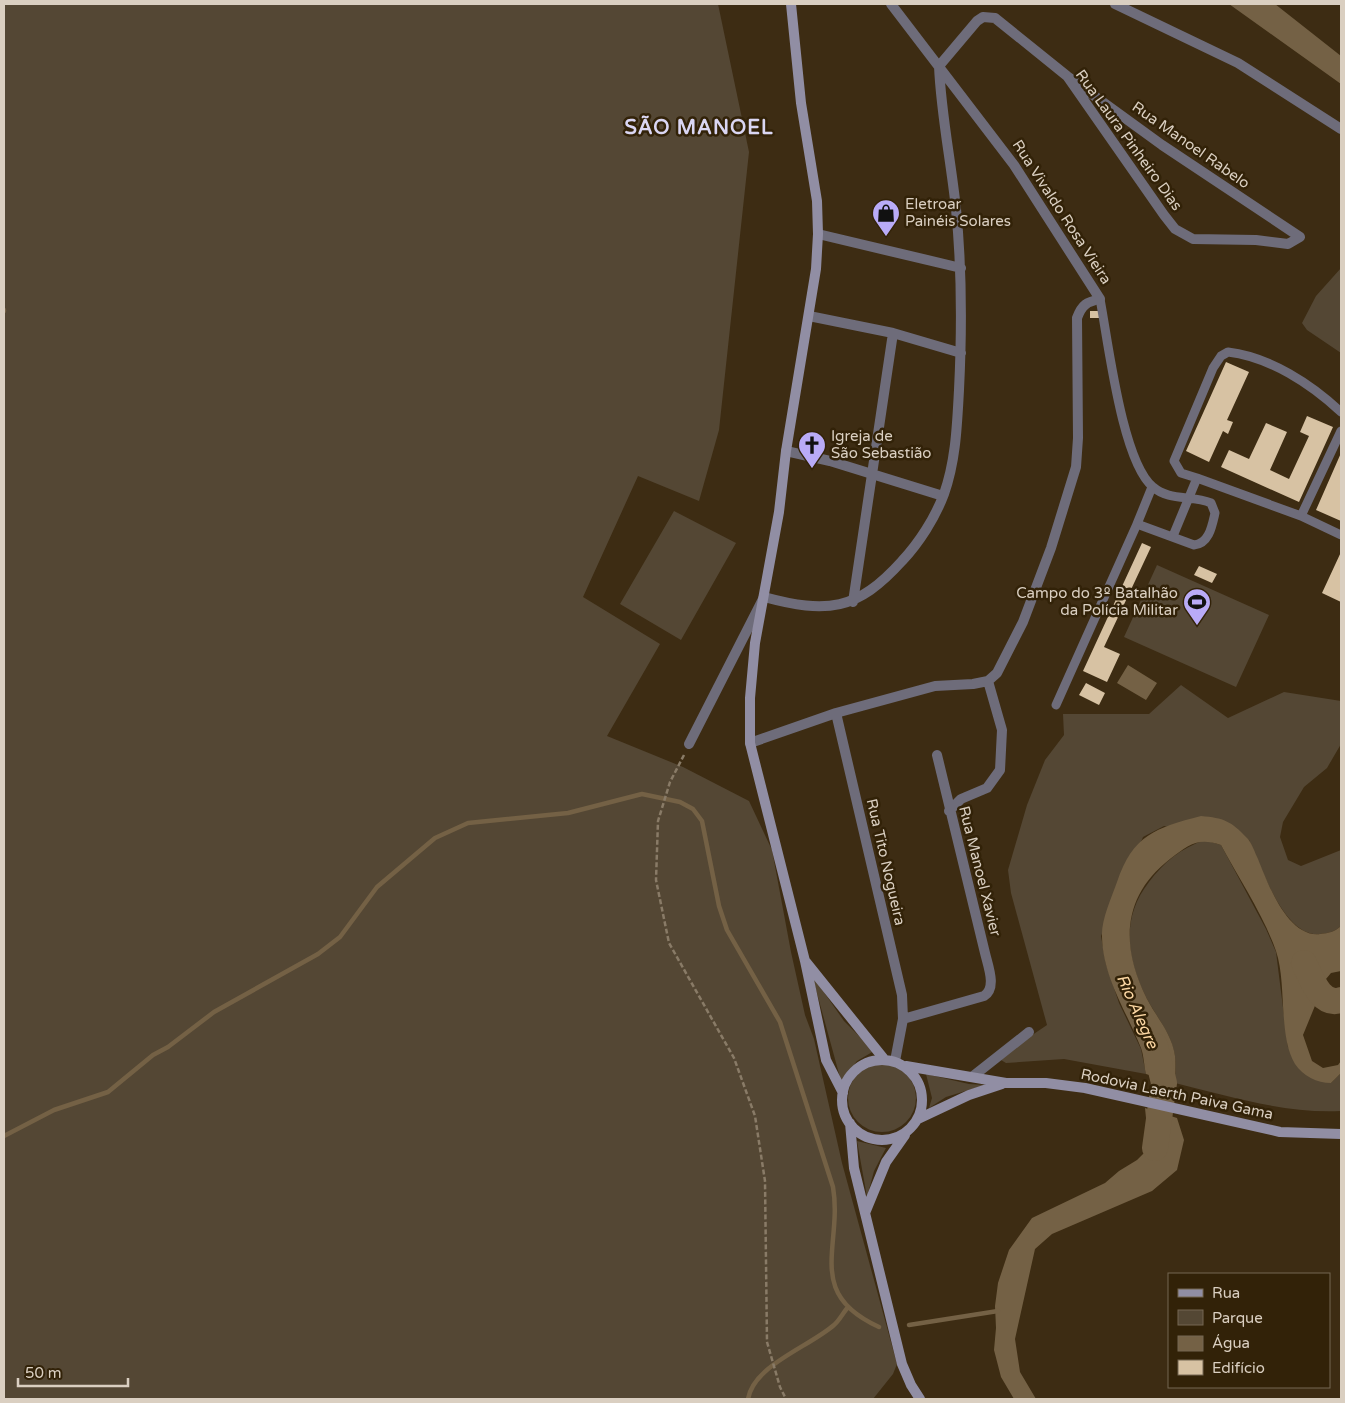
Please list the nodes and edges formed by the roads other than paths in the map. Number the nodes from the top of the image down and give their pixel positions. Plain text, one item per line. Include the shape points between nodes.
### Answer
1 (791, 4) edge
2 (891, 4) edge
3 (1115, 4) edge
4 (939, 66) junction
5 (1067, 76) junction
6 (1341, 128) edge
7 (818, 234) junction
8 (1300, 238) joint
9 (961, 268) junction
10 (1100, 299) junction
11 (809, 316) junction
12 (893, 333) junction
13 (961, 352) junction
14 (1341, 412) edge
15 (1341, 431) edge
16 (786, 451) junction
17 (873, 474) junction
18 (1197, 478) junction
19 (1152, 487) junction
20 (943, 496) junction
21 (1188, 497) junction
22 (1300, 516) junction
23 (1138, 524) junction
24 (1341, 534) edge
25 (1173, 536) junction
26 (764, 598) junction
27 (853, 602) junction
28 (988, 680) junction
29 (1056, 706) dead end
30 (836, 713) junction
31 (750, 743) junction
32 (689, 744) road end
33 (937, 755) dead end
34 (949, 811) junction
35 (805, 961) junction
36 (904, 1019) junction
37 (1029, 1032) dead end
38 (884, 1059) junction
39 (895, 1061) junction
40 (906, 1066) junction
41 (972, 1077) junction
42 (1006, 1083) junction
43 (843, 1093) junction
44 (918, 1119) junction
45 (850, 1123) junction
46 (906, 1133) junction
47 (1341, 1134) edge
48 (864, 1214) junction
49 (920, 1399) edge

1 - 7 main road via 801,103 817,201
2 - 4 street, Rua Vivaldo Rosa Vieira
3 - 6 street via 1238,63
4 - 5 street, Rua Laura Pinheiro Dias via 977,21 989,16
4 - 9 street
4 - 10 street, Rua Vivaldo Rosa Vieira via 1014,165
5 - 8 street, Rua Manoel Rabelo
5 - 8 street, Rua Laura Pinheiro Dias via 1164,215 1182,234 1211,241 1256,240 1288,244
7 - 9 street
7 - 11 main road
9 - 13 street
10 - 19 lane via 1129,445
10 - 28 street, Rua Vivaldo Rosa Vieira via 1085,303 1077,318 1078,438 1076,468 1068,496 1023,622 997,673
11 - 12 street
11 - 16 main road
12 - 13 street
12 - 17 street
13 - 20 street via 957,434 952,468
14 - 18 lane via 1286,372 1228,352 1213,368 1174,461 1181,472
15 - 22 lane
16 - 17 street
16 - 26 main road
17 - 20 street
17 - 27 street
18 - 21 lane
18 - 22 lane
19 - 21 lane via 1167,495
19 - 23 lane
20 - 27 street via 913,549 872,592
21 - 25 lane
21 - 25 lane via 1215,507 1212,525 1200,545
22 - 24 lane
23 - 25 lane
23 - 29 lane
26 - 27 street via 794,606 823,607
26 - 31 main road via 755,643
26 - 32 street
28 - 30 street via 934,686
28 - 34 street via 1002,730 1000,770 987,788 961,799
30 - 31 street
30 - 36 street, Rua Tito Nogueira via 900,985
31 - 35 main road
33 - 34 street, Rua Manoel Xavier
34 - 36 street, Rua Manoel Xavier via 992,986 989,993 979,998
35 - 38 main road
35 - 43 main road via 826,1060
36 - 39 street, Rua Tito Nogueira
37 - 41 street
38 - 39 main road
38 - 43 main road via 865,1063 855,1071
39 - 40 main road
40 - 41 main road, Rodovia Laerth Paiva Gama
40 - 44 main road via 921,1086
41 - 42 main road, Rodovia Laerth Paiva Gama
42 - 44 main road, Rodovia Laerth Paiva Gama via 969,1095
42 - 47 main road, Rodovia Laerth Paiva Gama via 1046,1083 1124,1095 1280,1132
43 - 45 main road via 842,1103
44 - 46 main road
45 - 46 main road via 869,1138 882,1140
45 - 48 main road via 854,1168
46 - 48 main road via 886,1162
48 - 49 main road via 902,1364

